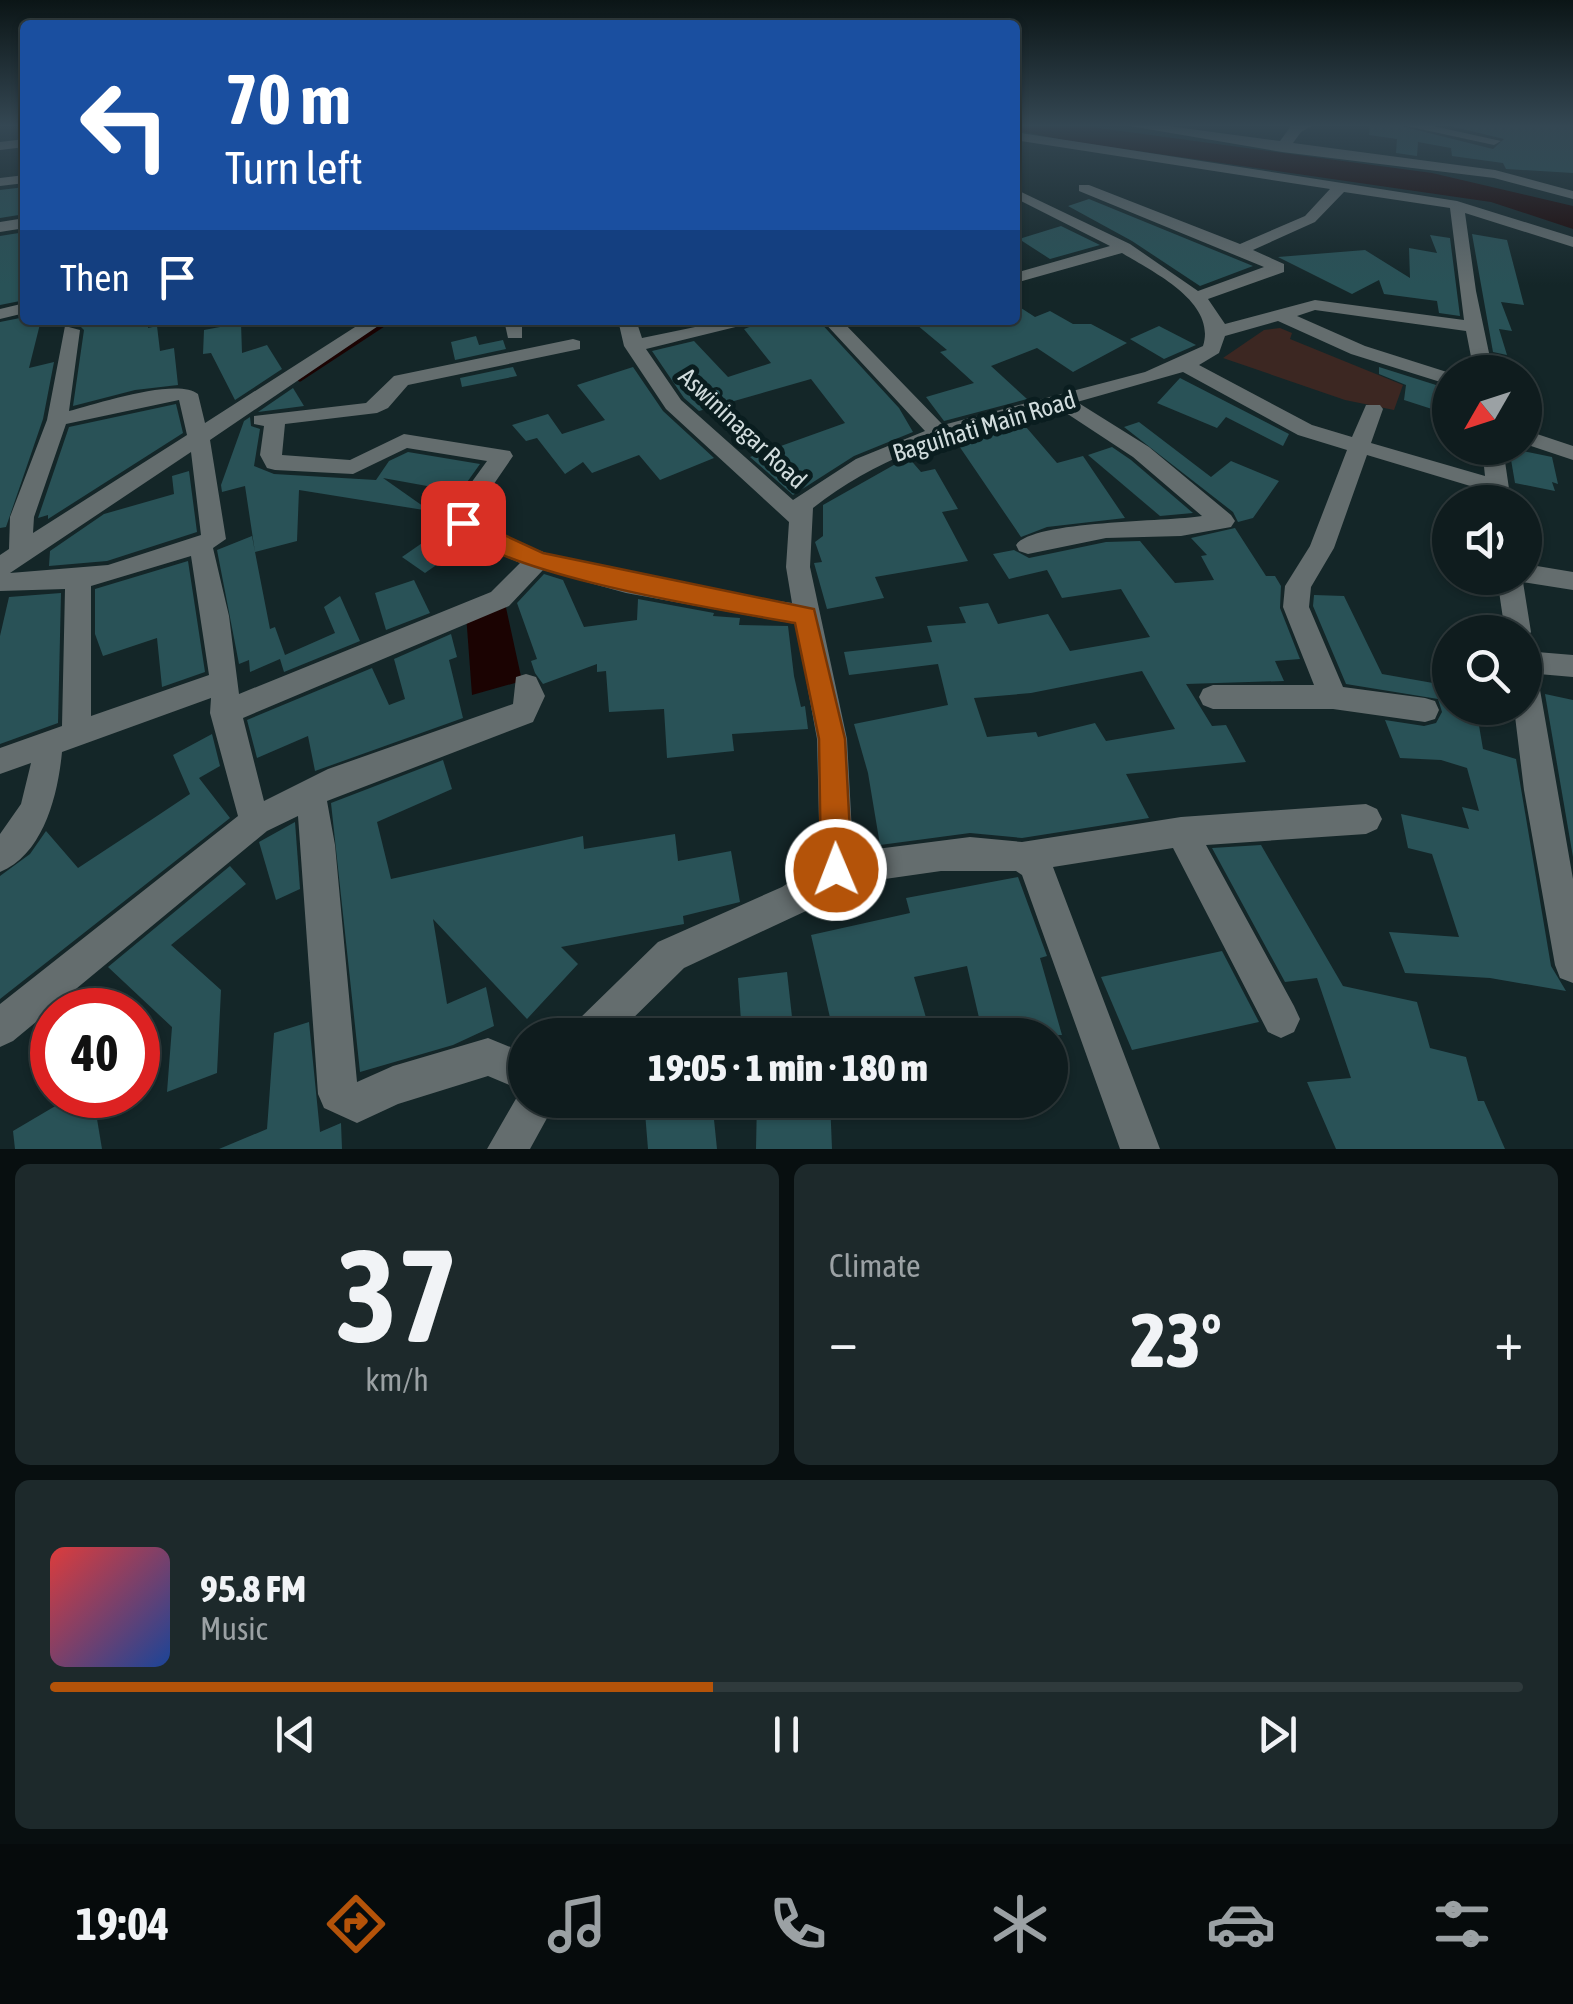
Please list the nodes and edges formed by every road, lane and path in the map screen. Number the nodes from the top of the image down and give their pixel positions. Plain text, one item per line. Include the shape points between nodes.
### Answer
1 (1286, 178) edge
2 (1508, 178) edge
3 (1559, 178) edge
4 (1340, 186) junction
5 (1084, 188) dead end
6 (1554, 190) junction
7 (1573, 195) edge
8 (1020, 196) edge
9 (1457, 205) junction
10 (1043, 207) junction
11 (1020, 216) edge
12 (1573, 242) edge
13 (1118, 249) junction
14 (1240, 250) junction
15 (1020, 277) edge
16 (1197, 296) junction
17 (1278, 314) junction
18 (371, 325) edge
19 (629, 325) edge
20 (732, 325) edge
21 (835, 325) edge
22 (1474, 327) junction
23 (71, 330) dead end
24 (1218, 332) junction
25 (573, 345) dead end
26 (633, 346) junction
27 (1480, 355) edge
28 (1183, 364) junction
29 (1432, 373) edge
30 (1062, 401) junction
31 (1373, 409) dead end
32 (57, 420) junction
33 (230, 420) junction
34 (275, 420) junction
35 (941, 435) junction
36 (1542, 443) edge
37 (1356, 448) junction
38 (199, 449) junction
39 (1573, 453) edge
40 (1469, 485) edge
41 (800, 519) junction
42 (1028, 545) dead end
43 (200, 547) junction
44 (21, 552) junction
45 (538, 560) junction
46 (0, 567) edge
47 (1542, 576) edge
48 (78, 579) junction
49 (1573, 581) edge
50 (0, 582) edge
51 (806, 615) junction
52 (1542, 663) edge
53 (1573, 666) edge
54 (226, 681) junction
55 (526, 685) dead end
56 (1213, 697) dead end
57 (1333, 698) junction
58 (1425, 710) dead end
59 (224, 713) junction
60 (1534, 725) edge
61 (62, 741) junction
62 (0, 760) edge
63 (310, 794) junction
64 (1366, 819) dead end
65 (256, 821) junction
66 (1181, 832) junction
67 (1560, 836) edge
68 (0, 856) edge
69 (1026, 856) junction
70 (836, 870) junction
71 (1573, 965) edge
72 (607, 1018) edge
73 (1281, 1019) dead end
74 (0, 1028) edge
75 (508, 1065) edge
76 (526, 1118) edge
77 (507, 1149) edge
78 (1140, 1149) edge

1 - 4 street
2 - 6 street
3 - 6 street
4 - 9 street
4 - 14 street via 1310,218
5 - 14 street
6 - 7 street
8 - 10 street
9 - 12 street
9 - 22 street
10 - 11 street
10 - 13 street
13 - 15 street
13 - 16 street
14 - 16 street via 1278,268
16 - 24 street
17 - 22 street via 1331,305
17 - 24 street
17 - 29 street
18 - 33 street
19 - 26 street, Aswininagar Road
20 - 26 street
21 - 35 street
22 - 27 street
23 - 32 street
24 - 28 street, Baguihati Main Road via 1212,349
25 - 34 street via 401,380 370,409
26 - 41 street, Aswininagar Road via 673,402
28 - 30 street, Baguihati Main Road
28 - 37 street via 1275,416
30 - 35 street, Baguihati Main Road
30 - 42 street via 1140,452 1222,521 1106,530
31 - 37 street
32 - 38 street via 183,392
32 - 44 street via 22,518
33 - 34 street
33 - 38 street
34 - 45 street via 275,463 353,467 404,441 502,456 468,500 463,523
35 - 41 street, Baguihati Main Road via 818,490 802,504
36 - 39 street
37 - 40 street
37 - 57 street via 1322,548 1296,594
38 - 43 street via 214,539
38 - 44 street
41 - 51 street
43 - 48 street
43 - 54 street
44 - 46 street
45 - 51 street
45 - 59 street via 500,598
47 - 49 street
48 - 50 street
48 - 61 street
51 - 70 street via 832,739
52 - 53 street
54 - 59 street
54 - 61 street
55 - 63 street via 532,696 523,713
56 - 57 street
57 - 58 street
59 - 65 street via 239,784
60 - 67 street
61 - 62 street
61 - 68 street via 35,816
63 - 65 street
63 - 75 street via 338,1094 357,1103 488,1057
64 - 66 street
65 - 74 street
66 - 69 street
66 - 73 street
67 - 71 street
69 - 70 street via 981,852
69 - 78 street
70 - 72 street via 794,899 672,955
76 - 77 street

